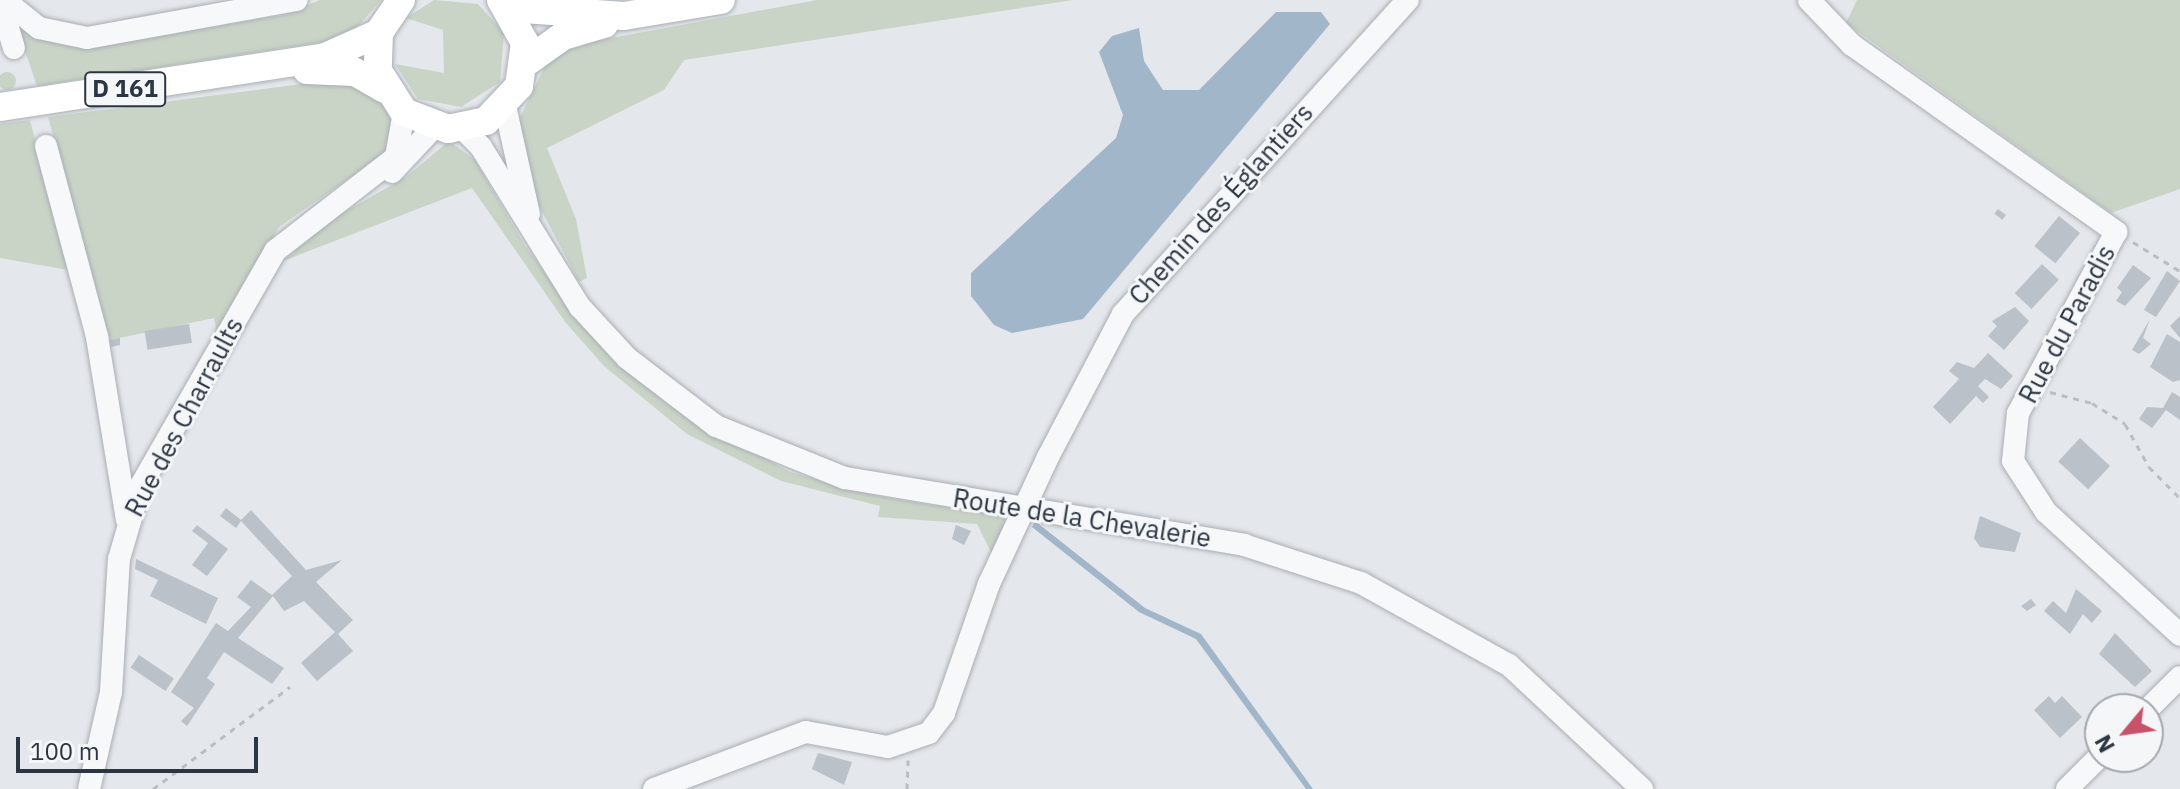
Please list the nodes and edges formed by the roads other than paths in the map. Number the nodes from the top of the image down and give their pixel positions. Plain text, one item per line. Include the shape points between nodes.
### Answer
1 (297, 0) edge
2 (401, 0) edge
3 (721, 0) edge
4 (1408, 0) edge
5 (1809, 0) edge
6 (2, 1) edge
7 (505, 4) edge
8 (624, 16) junction
9 (379, 33) junction
10 (14, 48) dead end
11 (525, 63) junction
12 (250, 70) junction
13 (385, 89) junction
14 (505, 106) junction
15 (0, 107) edge
16 (404, 112) junction
17 (448, 128) junction
18 (46, 146) dead end
19 (366, 186) junction
20 (539, 242) junction
21 (1025, 509) junction
22 (127, 520) junction
23 (2180, 635) edge
24 (2180, 677) edge
25 (2164, 693) edge
26 (2084, 772) edge
27 (89, 789) edge
28 (654, 789) edge
29 (1642, 789) edge
30 (2067, 789) edge

1 - 6 street via 87,38 39,28
2 - 9 main road
3 - 8 main road
4 - 21 street, Chemin des Églantiers via 1123,314
5 - 23 street, Rue du Paradis via 1852,45 2116,232 2011,436 2019,477 2046,512
6 - 10 street
7 - 8 main road
7 - 11 main road
8 - 11 main road via 563,36
9 - 12 main road, D 161 via 325,57
9 - 13 main road
11 - 14 main road
12 - 13 main road, D 161 via 355,72
12 - 15 main road, D 161
13 - 16 main road
14 - 17 main road
14 - 20 street, Route de la Chevalerie
16 - 17 main road
16 - 19 street, Rue des Charraults via 396,157
17 - 19 street
17 - 20 street, Route de la Chevalerie
18 - 22 street via 97,337
19 - 22 street, Rue des Charraults via 308,220 275,251
20 - 21 street, Route de la Chevalerie via 580,307 627,358 746,442 845,478
21 - 28 street, Chemin des Églantiers via 944,713 908,744 806,732
21 - 29 street, Route de la Chevalerie via 1244,545 1400,600 1539,688
22 - 27 street, Rue des Charraults via 111,692
24 - 25 street
26 - 30 street

